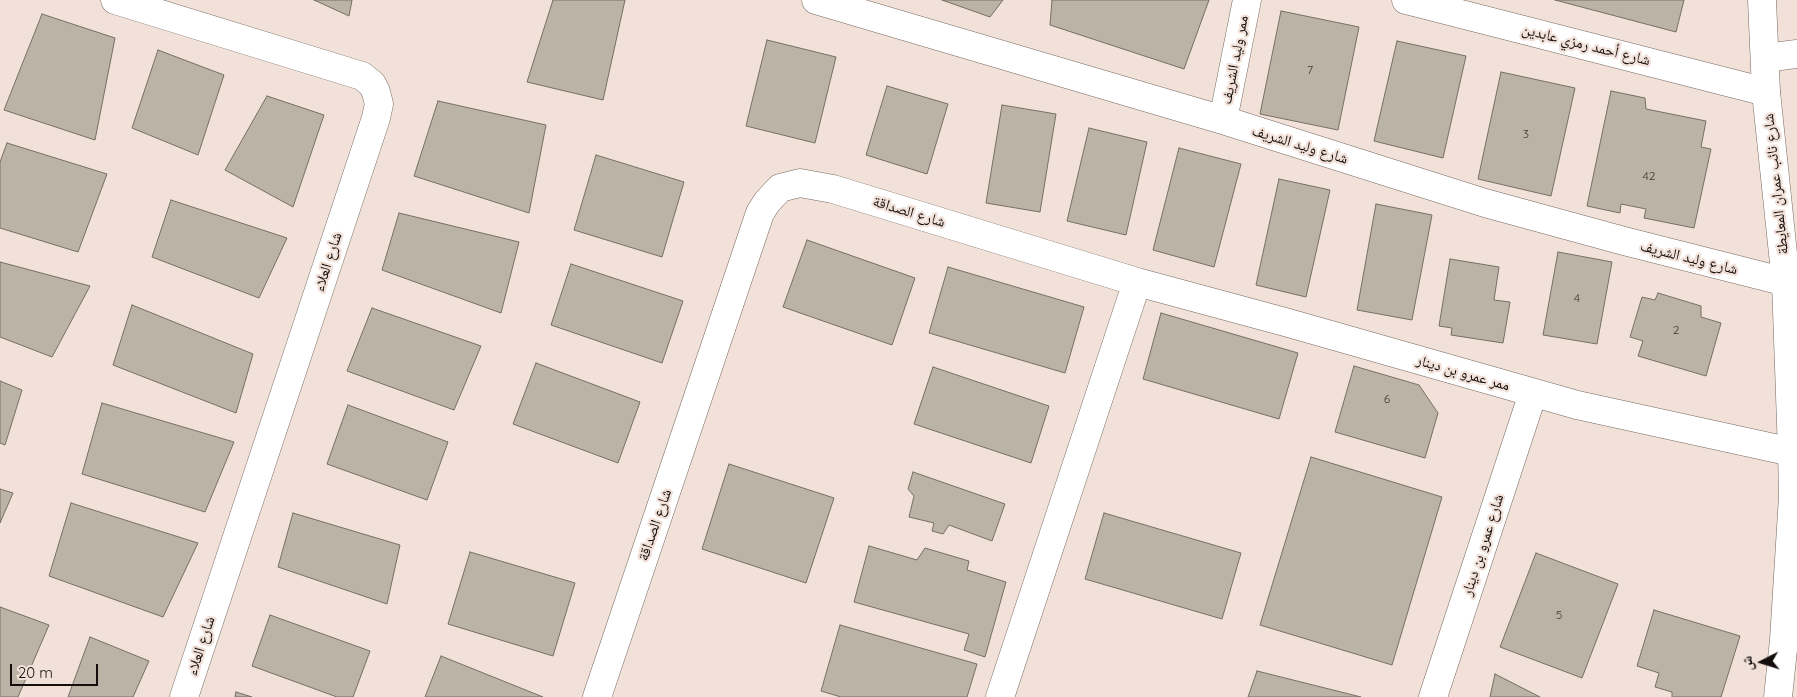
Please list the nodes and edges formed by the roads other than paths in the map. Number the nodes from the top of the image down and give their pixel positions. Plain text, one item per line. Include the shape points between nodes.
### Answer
1 (115, 0) edge
2 (816, 0) edge
3 (1247, 0) edge
4 (1406, 0) edge
5 (1762, 0) edge
6 (1797, 54) edge
7 (1765, 58) junction
8 (1766, 92) junction
9 (1223, 120) junction
10 (1138, 282) junction
11 (1786, 282) junction
12 (1533, 393) junction
13 (1792, 452) junction
14 (184, 697) edge
15 (597, 697) edge
16 (1000, 697) edge
17 (1433, 697) edge
18 (1778, 697) edge

1 - 14 street, شارع العلاء via 362,76 372,84 379,104
2 - 9 street, شارع وليد الشريف
3 - 9 street, ممر وليد الشريف
4 - 8 street, شارع أحمد رمزي عابدين
5 - 7 street, شارع نائب عمران المعايطة
6 - 7 street
7 - 8 street, شارع نائب عمران المعايطة
8 - 11 street, شارع نائب عمران المعايطة
9 - 11 street, شارع وليد الشريف via 1485,203
10 - 12 street, ممر عمرو بن دينار
10 - 15 street, شارع الصداقة via 833,189 800,183 780,188 760,213
10 - 16 street
11 - 13 street, شارع نائب عمران المعايطة
12 - 13 street, ممر عمرو بن دينار via 1619,416
12 - 17 street, شارع عمرو بن دينار
13 - 18 street, شارع نائب عمران المعايطة via 1793,496

